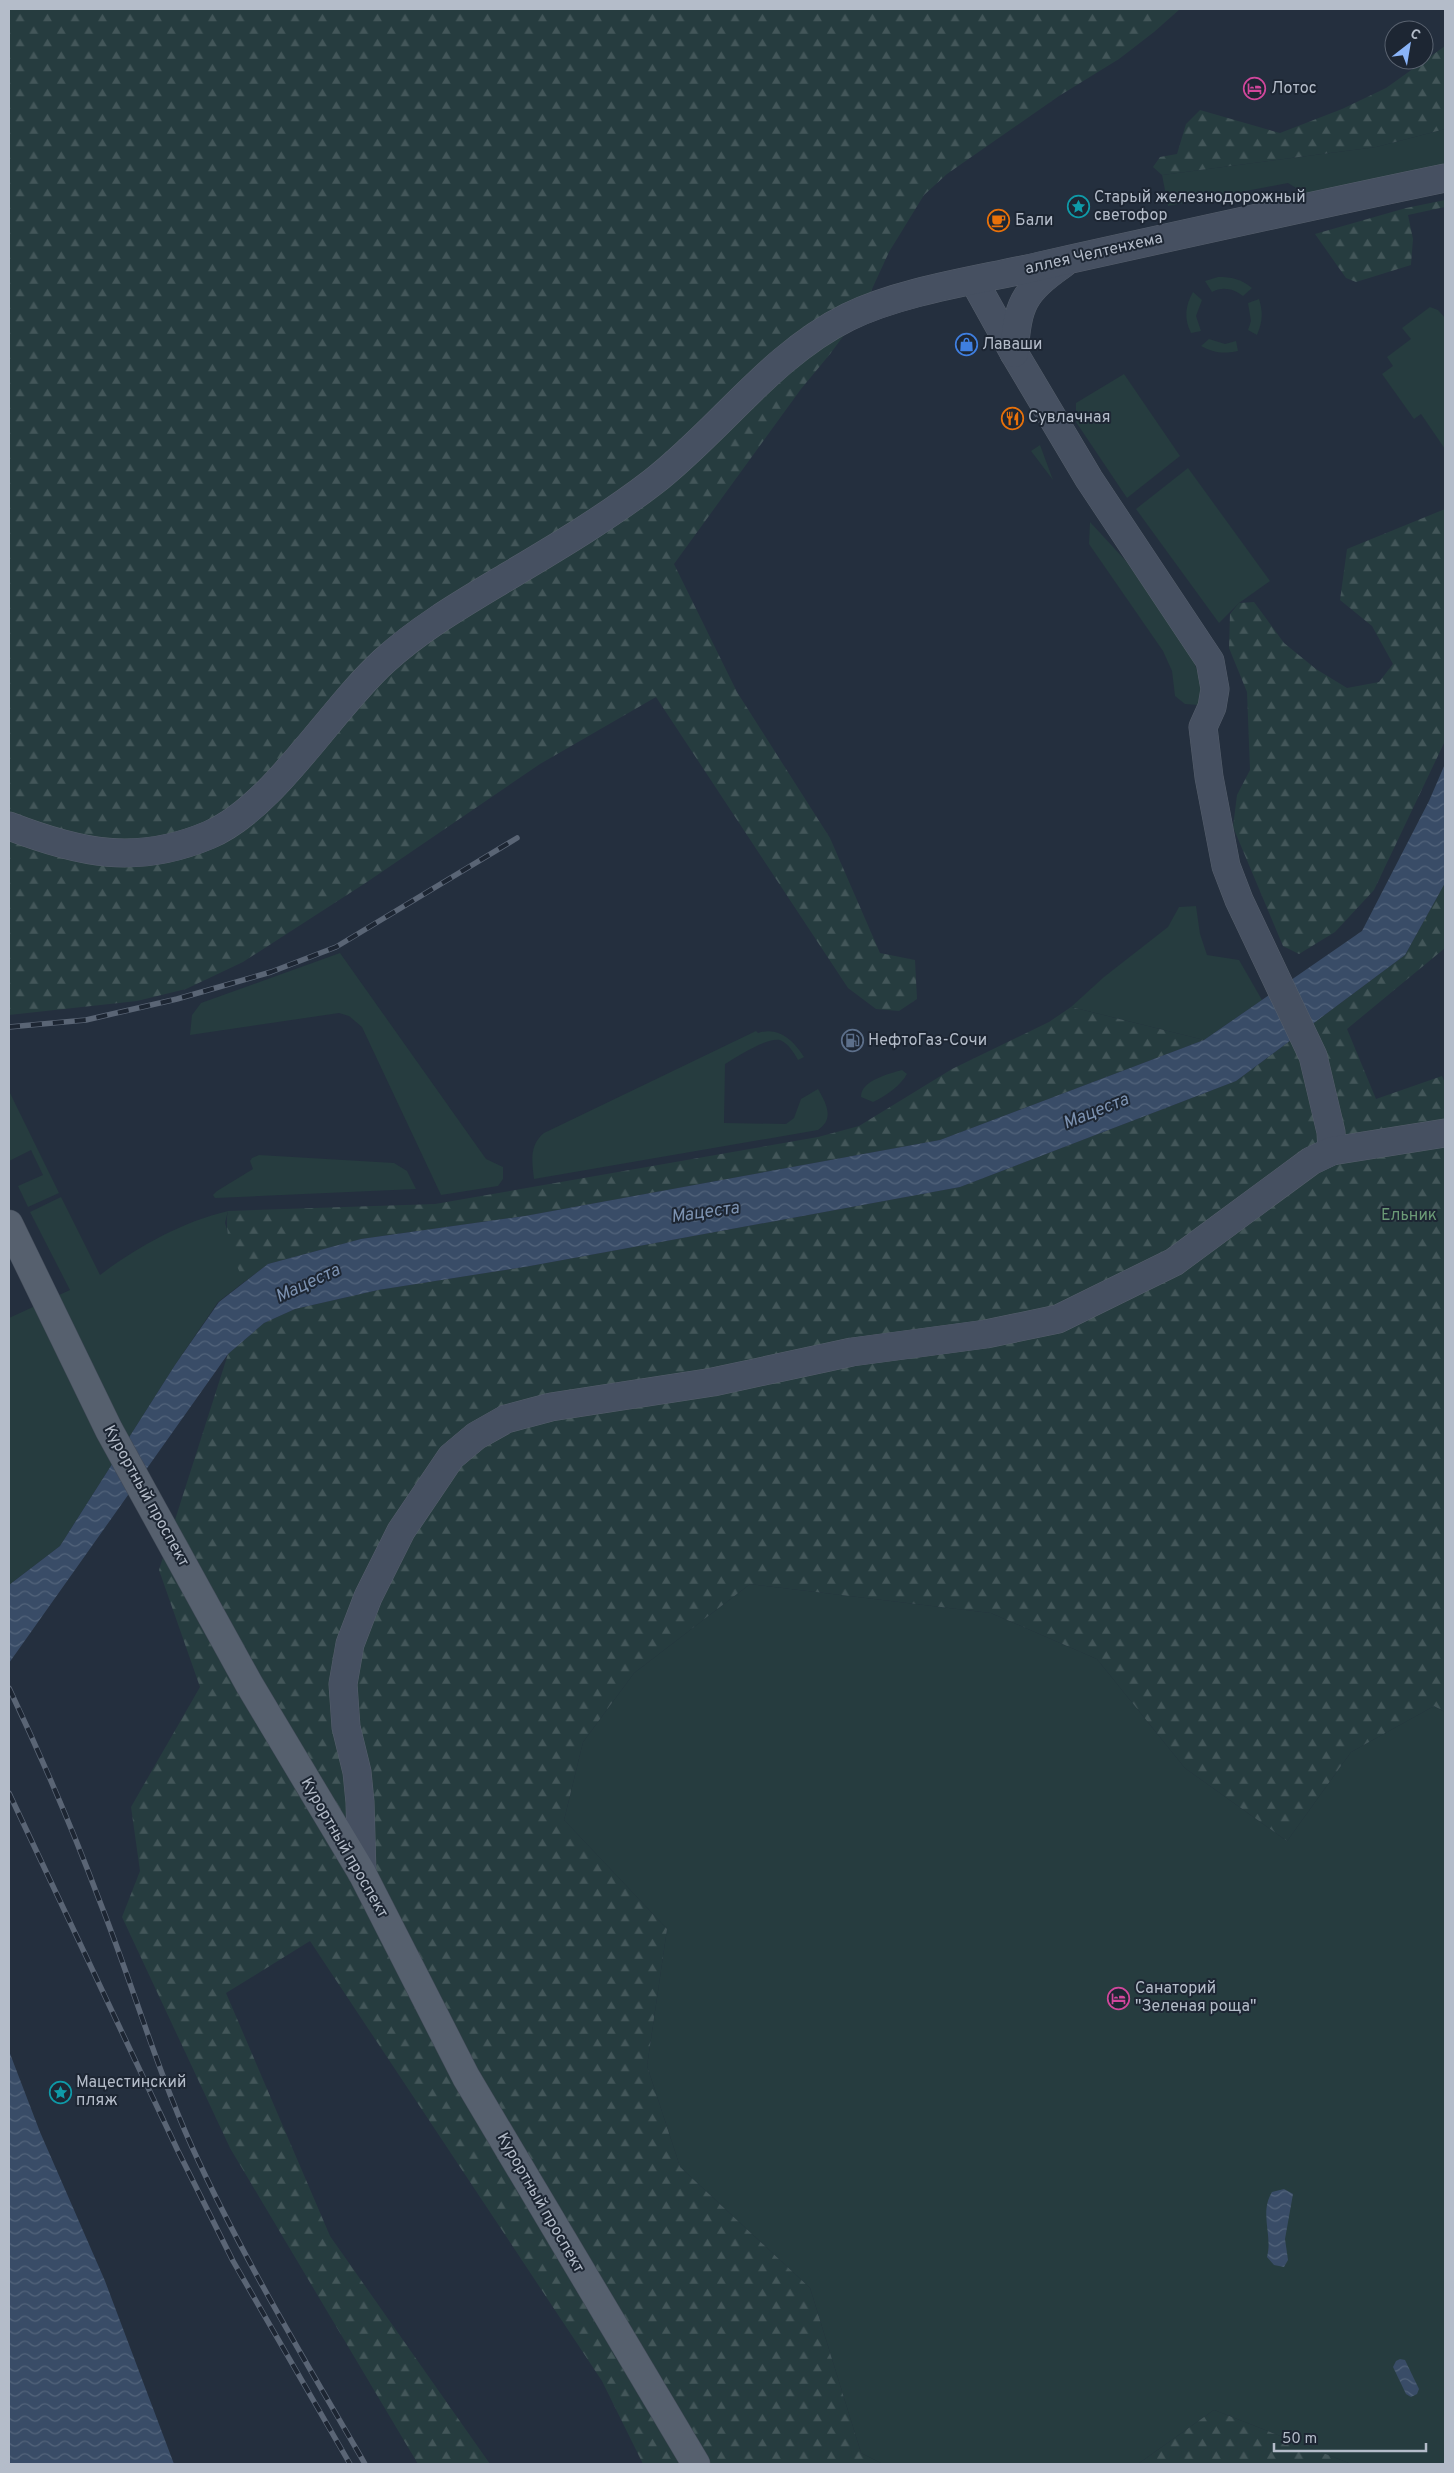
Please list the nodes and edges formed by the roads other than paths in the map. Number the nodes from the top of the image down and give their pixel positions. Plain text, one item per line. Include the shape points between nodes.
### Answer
1 (1445, 178) edge
2 (1071, 259) junction
3 (974, 281) junction
4 (1014, 353) junction
5 (9, 826) edge
6 (1445, 1133) edge
7 (1332, 1152) junction
8 (9, 1224) edge
9 (362, 1873) junction
10 (696, 2464) edge

1 - 2 street, аллея Челтенхема
2 - 3 street, аллея Челтенхема
2 - 4 street via 1027,294 1018,313
3 - 4 street
3 - 5 street, аллея Челтенхема via 907,296 862,311 798,349 656,480 614,511 442,616 386,658 248,810 212,834 170,848 130,854 84,851
4 - 7 street via 1089,479 1210,661 1216,689 1203,727 1226,866 1313,1056 1331,1132
6 - 7 street
7 - 9 street via 1304,1166 1174,1262 1058,1319 986,1334 852,1352 713,1382 551,1407 506,1419 476,1436 451,1457 401,1532 368,1597 350,1644 343,1684 346,1727 357,1772
8 - 9 main road, Курортный проспект via 109,1430 249,1684
9 - 10 main road, Курортный проспект via 466,2077

